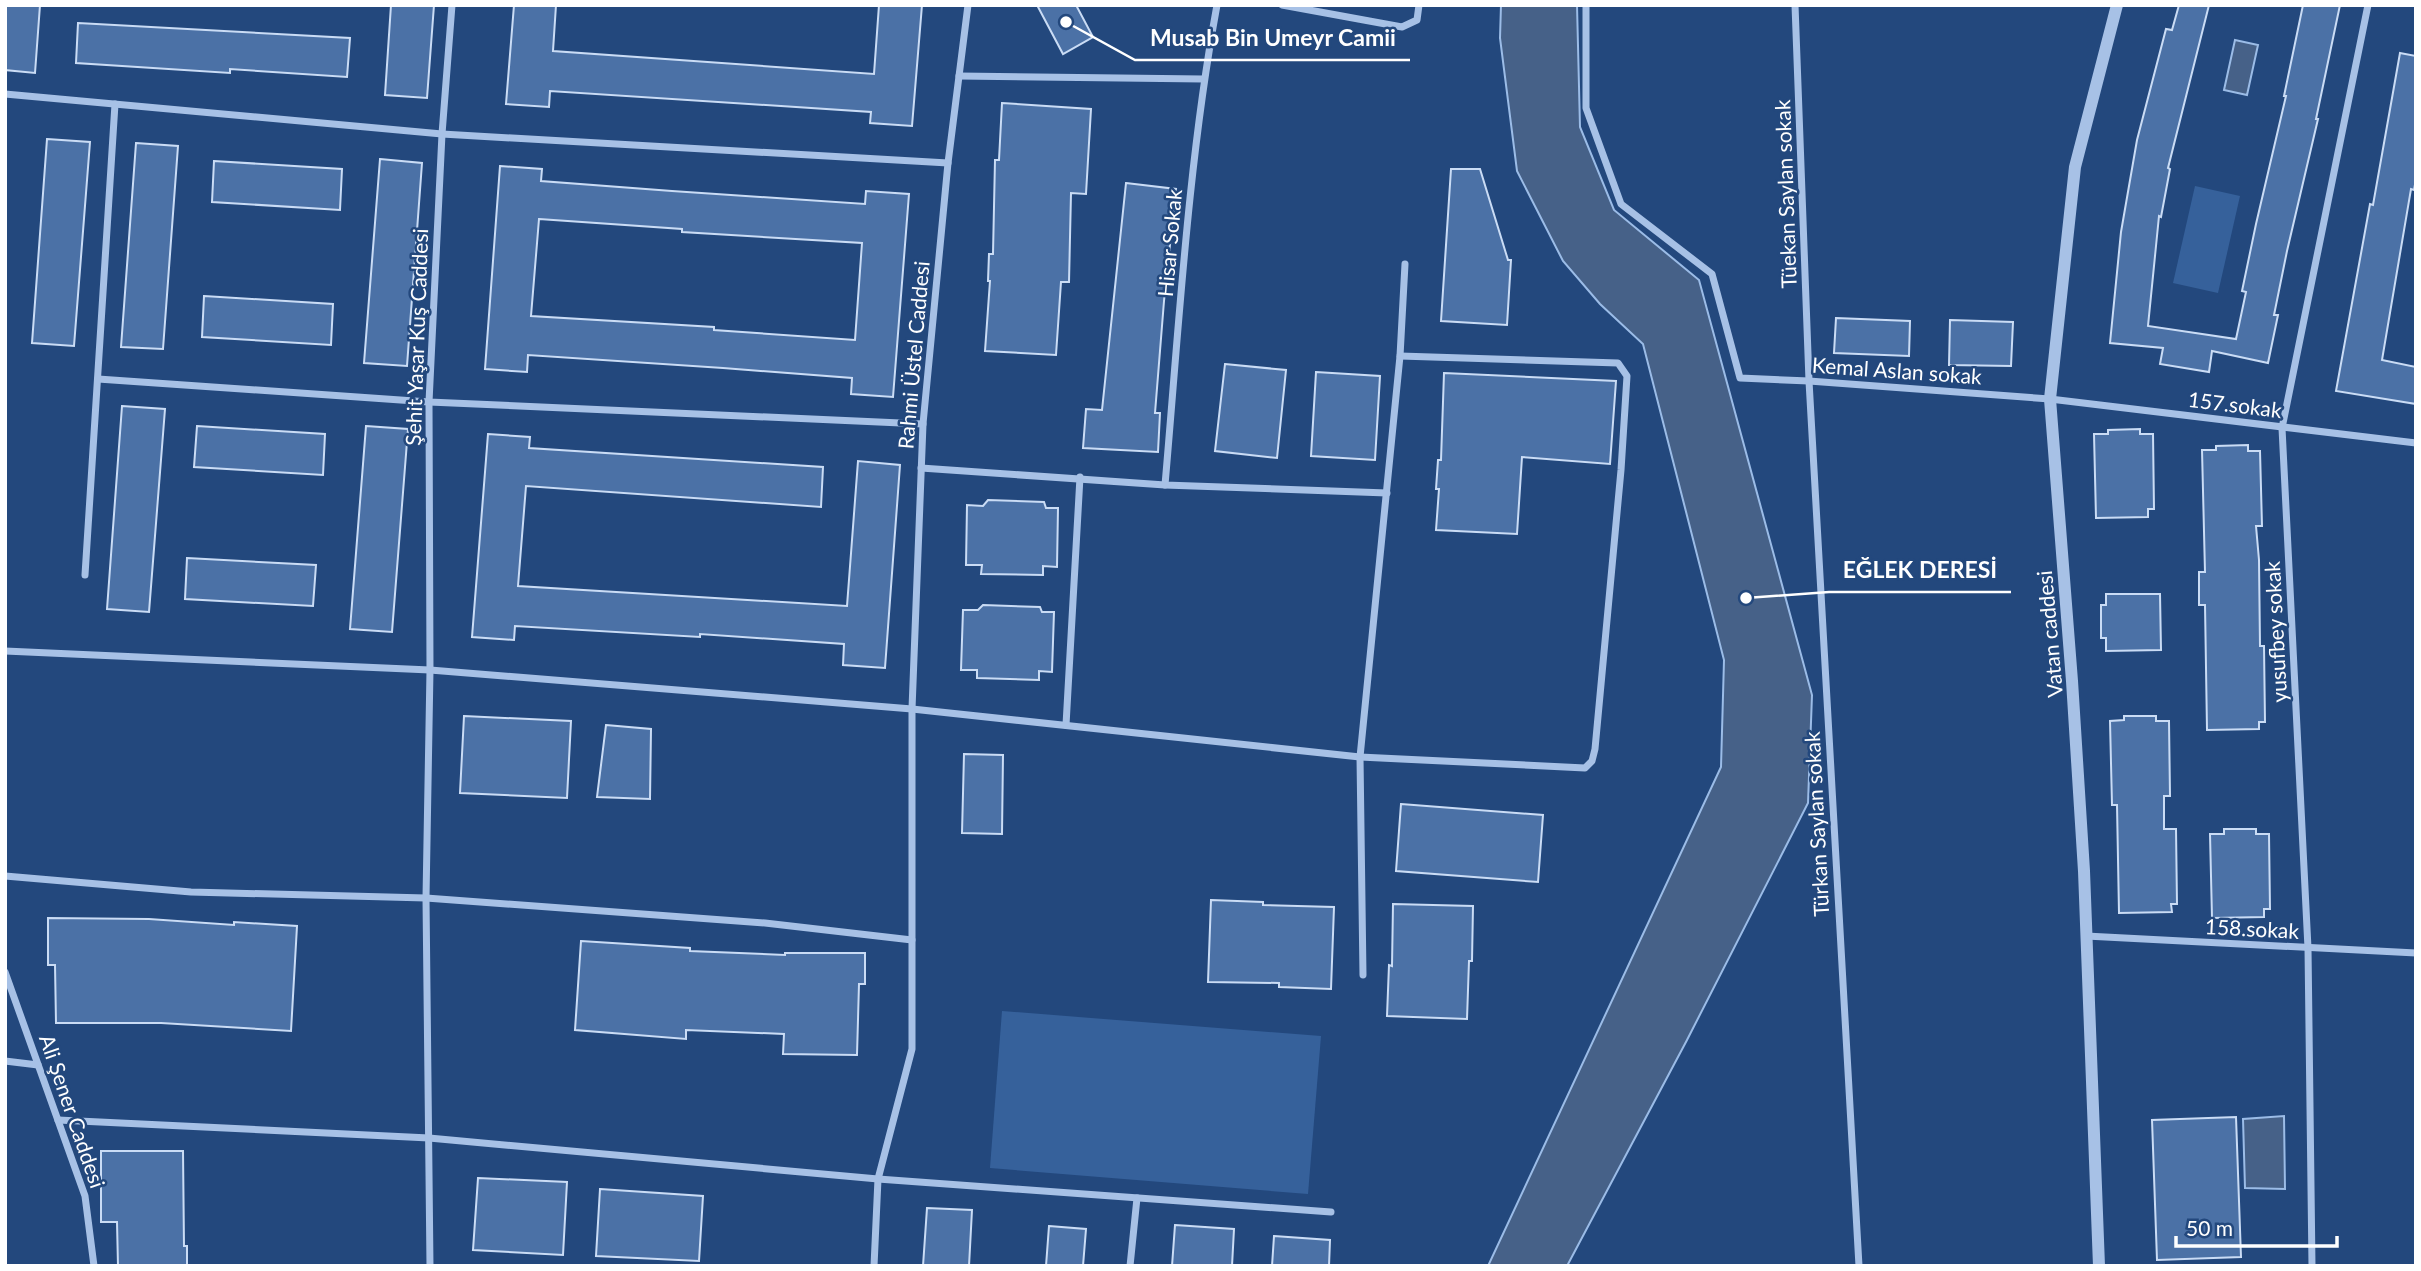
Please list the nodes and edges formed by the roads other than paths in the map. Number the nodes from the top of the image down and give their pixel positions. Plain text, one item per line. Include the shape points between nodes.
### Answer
1 (452, 5) edge
2 (968, 5) edge
3 (1217, 5) edge
4 (1282, 5) edge
5 (1419, 5) edge
6 (1586, 5) edge
7 (1795, 5) edge
8 (2117, 5) edge
9 (2368, 5) edge
10 (959, 76) junction
11 (1203, 79) junction
12 (5, 94) edge
13 (115, 104) junction
14 (442, 134) junction
15 (948, 163) junction
16 (1405, 264) dead end
17 (1400, 356) junction
18 (98, 379) junction
19 (1809, 381) junction
20 (2050, 399) junction
21 (429, 402) junction
22 (923, 424) junction
23 (2282, 428) junction
24 (2416, 443) edge
25 (921, 468) junction
26 (1080, 477) junction
27 (1165, 485) junction
28 (1387, 493) junction
29 (85, 575) dead end
30 (5, 651) edge
31 (430, 670) junction
32 (912, 709) junction
33 (1066, 725) junction
34 (1360, 757) junction
35 (5, 876) edge
36 (426, 898) junction
37 (2086, 936) junction
38 (912, 940) junction
39 (2308, 948) junction
40 (2416, 953) edge
41 (5, 972) edge
42 (1363, 975) dead end
43 (5, 1061) edge
44 (38, 1065) junction
45 (58, 1120) junction
46 (429, 1138) junction
47 (878, 1179) junction
48 (1137, 1198) junction
49 (1331, 1212) dead end
50 (94, 1266) edge
51 (430, 1266) edge
52 (874, 1266) edge
53 (1130, 1266) edge
54 (1859, 1266) edge
55 (2099, 1266) edge
56 (2312, 1266) edge

1 - 14 street, Şehit Yaşar Kuş Caddesi
2 - 10 street, Rahmi Üstel Caddesi
3 - 11 street, Hisar Sokak
4 - 5 street via 1402,27 1417,20
6 - 19 street, Kemal Aslan sokak via 1586,108 1621,204 1712,274 1740,378
7 - 19 street, Tüekan Saylan sokak
8 - 20 street, Vatan caddesi via 2075,167
9 - 23 street, yusufbey sokak
10 - 11 street
10 - 15 street, Rahmi Üstel Caddesi
11 - 27 street, Hisar Sokak
12 - 13 street
13 - 14 street
13 - 18 street
14 - 15 street
14 - 21 street, Şehit Yaşar Kuş Caddesi
15 - 22 street, Rahmi Üstel Caddesi
16 - 17 street
17 - 28 street
17 - 34 street via 1618,363 1627,376 1595,749 1585,768
18 - 21 street
18 - 29 street
19 - 20 street, Kemal Aslan sokak
19 - 54 street, Türkan Saylan sokak
20 - 23 street, 157.sokak
20 - 37 street, Vatan caddesi
21 - 22 street
21 - 31 street, Şehit Yaşar Kuş Caddesi
22 - 25 street, Rahmi Üstel Caddesi
23 - 24 street, 157.sokak
23 - 39 street, yusufbey sokak
25 - 26 street
25 - 32 street, Rahmi Üstel Caddesi
26 - 27 street
26 - 33 street
27 - 28 street
28 - 34 street
30 - 31 street
31 - 32 street
31 - 36 street, Şehit Yaşar Kuş Caddesi
32 - 33 street
32 - 38 street, Rahmi Üstel Caddesi
33 - 34 street
34 - 42 street
35 - 36 street via 191,892
36 - 38 street via 765,923
36 - 46 street, Şehit Yaşar Kuş Caddesi
37 - 39 street, 158.sokak
37 - 55 street, Vatan caddesi
38 - 47 street, Rahmi Üstel Caddesi via 912,1049
39 - 40 street, 158.sokak
39 - 56 street, yusufbey sokak
41 - 44 street, Ali Şener Caddesi
43 - 44 street
44 - 45 street, Ali Şener Caddesi
45 - 46 street
45 - 50 street, Ali Şener Caddesi via 85,1196
46 - 47 street
46 - 51 street, Şehit Yaşar Kuş Caddesi
47 - 48 street
47 - 52 street, Rahmi Üstel Caddesi
48 - 49 street
48 - 53 street

